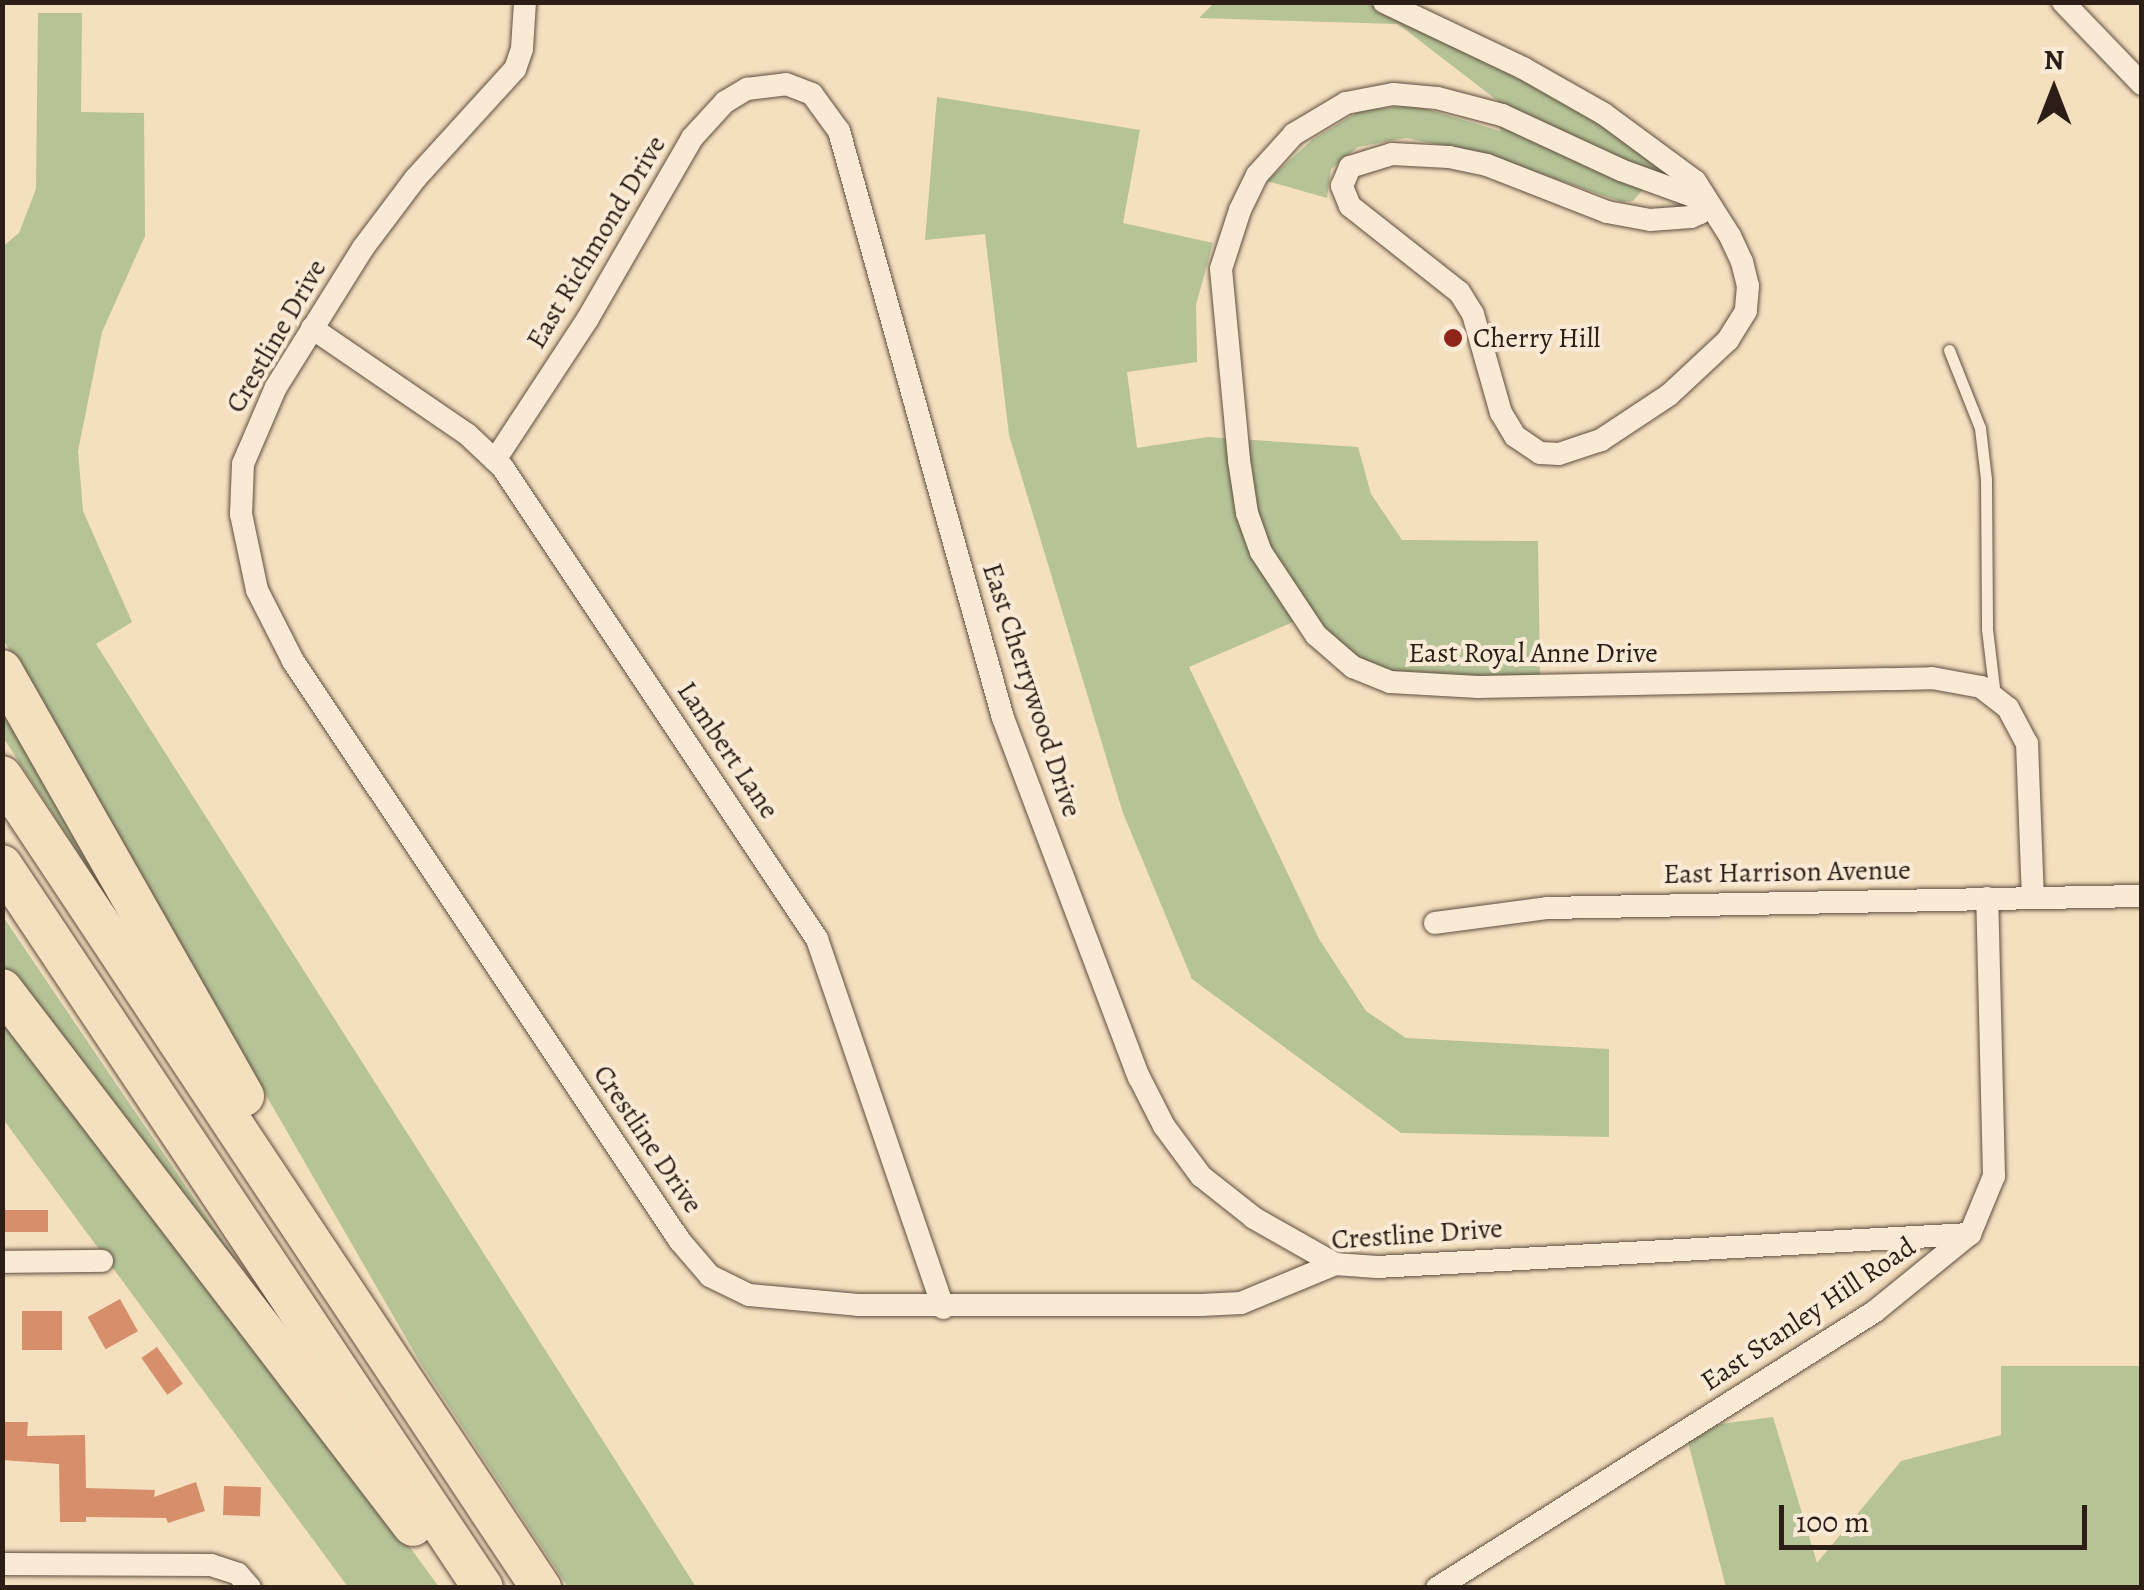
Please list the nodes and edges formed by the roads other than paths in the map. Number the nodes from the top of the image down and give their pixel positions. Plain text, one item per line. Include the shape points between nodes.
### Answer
1 (526, 2) edge
2 (1384, 2) edge
3 (2062, 2) edge
4 (772, 84) joint
5 (2142, 84) edge
6 (1706, 201) junction
7 (312, 328) junction
8 (1949, 350) dead end
9 (496, 460) junction
10 (2, 670) edge
11 (1995, 696) junction
12 (2, 776) edge
13 (2, 865) edge
14 (2142, 896) edge
15 (2033, 897) junction
16 (1988, 898) junction
17 (1436, 923) dead end
18 (2, 989) edge
19 (1970, 1234) junction
20 (102, 1261) dead end
21 (2, 1262) edge
22 (1335, 1264) junction
23 (943, 1308) junction
24 (386, 1358) junction
25 (2, 1564) edge
26 (244, 1581) edge
27 (459, 1588) edge
28 (483, 1588) edge
29 (541, 1588) edge
30 (1436, 1588) edge

1 - 7 street, Crestline Drive via 515,69 415,179
2 - 6 street via 1604,114 1695,181
3 - 5 street
4 - 9 street, East Richmond Drive via 725,102 692,138
4 - 22 street, East Cherrywood Drive via 812,94 839,131 1004,718 1139,1078 1201,1176 1254,1218
6 - 6 street via 1730,236 1748,286 1746,311 1728,340 1670,395 1601,440 1540,454 1501,413 1483,338 1458,292 1368,224 1342,186 1357,162 1414,153 1487,165 1628,218 1691,217
6 - 11 street, East Royal Anne Drive via 1502,115 1437,98 1393,94 1346,103 1294,134 1257,174 1222,270 1247,513 1277,580 1316,635 1352,667 1408,685 1932,678 1962,681
7 - 9 street, Lambert Lane
7 - 23 street, Crestline Drive via 260,417 241,487 253,576 293,661 694,1262 748,1295
8 - 11 lane via 1980,428
9 - 23 street, Lambert Lane via 818,940
10 - 24 highway
11 - 15 street via 2026,743
12 - 24 highway
13 - 28 highway
14 - 15 street, East Harrison Avenue
15 - 16 street, East Harrison Avenue
16 - 17 street, East Harrison Avenue via 1547,908
16 - 19 street, East Stanley Hill Road via 1994,1176
18 - 27 highway
19 - 22 street, Crestline Drive
19 - 30 street, East Stanley Hill Road via 1874,1312
20 - 21 street
22 - 23 street, Crestline Drive via 1241,1302
24 - 29 highway
25 - 26 street via 211,1565

